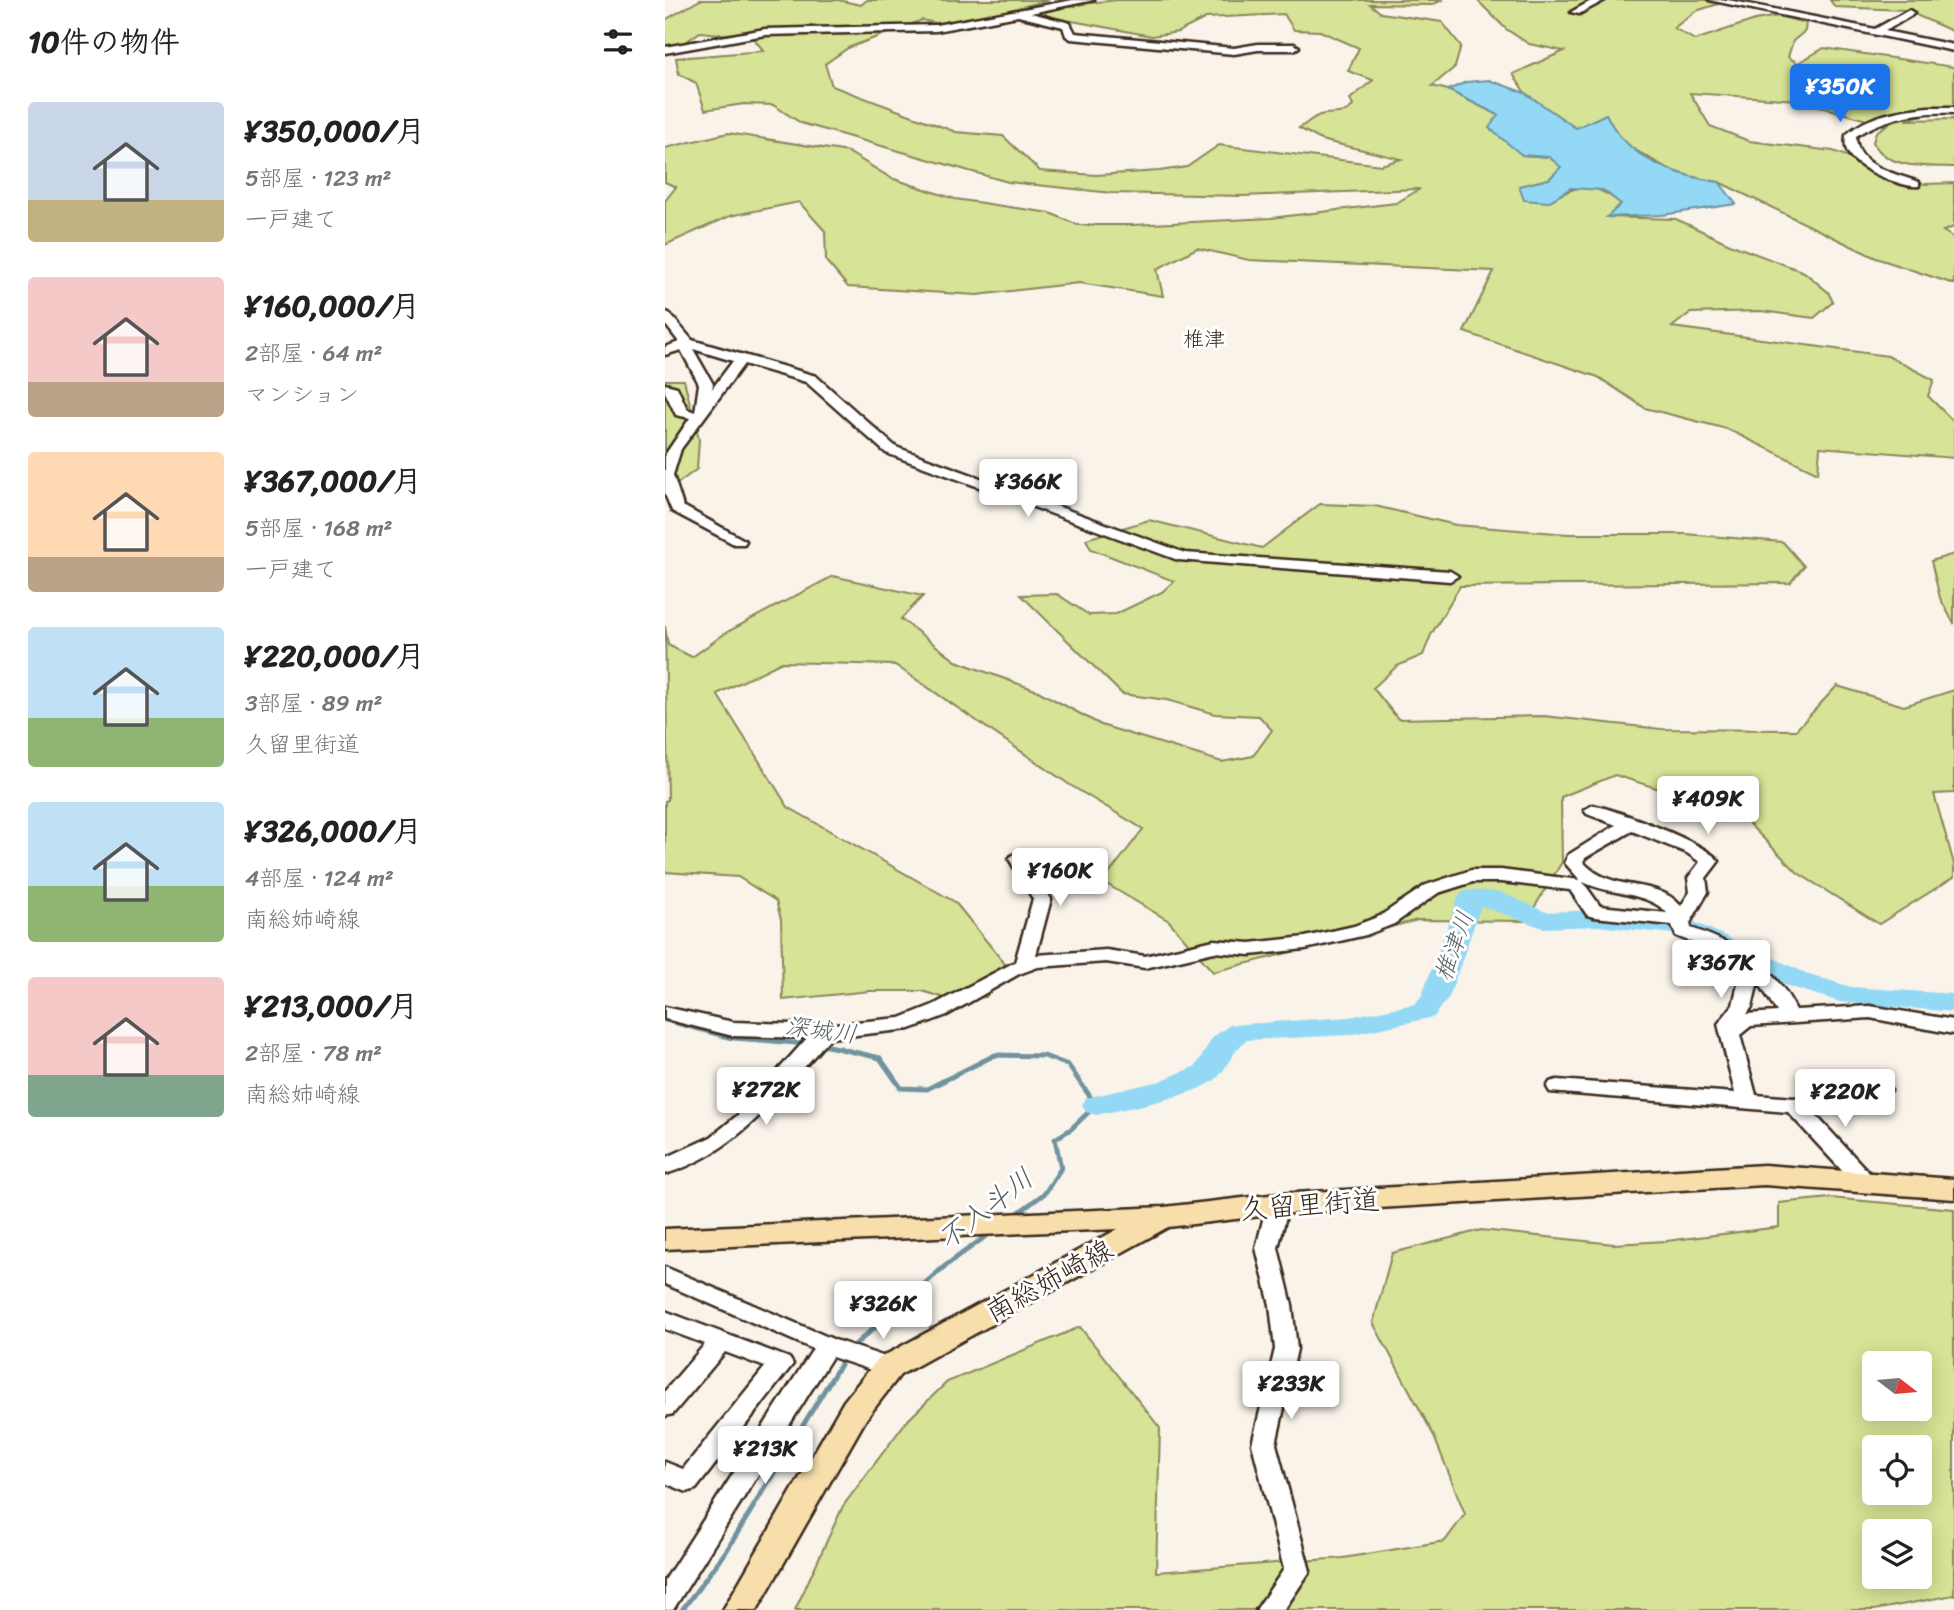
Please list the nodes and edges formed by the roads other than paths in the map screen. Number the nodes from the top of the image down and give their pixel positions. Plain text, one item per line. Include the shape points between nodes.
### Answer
1 (1042, 0) edge
2 (1089, 0) edge
3 (1599, 0) edge
4 (1714, 0) edge
5 (1751, 4) edge
6 (1011, 12) junction
7 (1576, 12) dead end
8 (1909, 13) dead end
9 (1875, 33) junction
10 (1294, 47) dead end
11 (1954, 48) edge
12 (665, 50) edge
13 (1954, 110) edge
14 (1915, 184) dead end
15 (665, 316) edge
16 (687, 343) junction
17 (665, 351) edge
18 (741, 359) junction
19 (713, 387) junction
20 (665, 388) edge
21 (700, 412) junction
22 (739, 541) dead end
23 (1450, 576) dead end
24 (1593, 810) dead end
25 (1628, 826) junction
26 (1018, 859) dead end
27 (1682, 919) junction
28 (1752, 964) junction
29 (1023, 966) junction
30 (665, 1013) edge
31 (1789, 1017) junction
32 (1954, 1027) edge
33 (824, 1032) junction
34 (1730, 1034) junction
35 (1557, 1087) dead end
36 (1881, 1090) dead end
37 (1747, 1101) junction
38 (1794, 1105) junction
39 (665, 1167) edge
40 (1865, 1182) junction
41 (1954, 1189) edge
42 (1278, 1205) junction
43 (1164, 1217) junction
44 (665, 1239) edge
45 (665, 1275) edge
46 (665, 1320) edge
47 (720, 1342) junction
48 (827, 1346) junction
49 (889, 1367) junction
50 (665, 1407) edge
51 (665, 1472) edge
52 (665, 1602) edge
53 (740, 1610) edge
54 (1269, 1610) edge

1 - 6 street
2 - 6 street
3 - 7 street
4 - 5 street
5 - 9 street
6 - 10 street via 1067,25 1071,36 1234,51
6 - 12 street via 936,28 765,32
8 - 9 street
9 - 11 street
13 - 14 street via 1921,110 1870,124 1851,135 1849,145 1860,160
15 - 16 street
16 - 17 street
16 - 18 street
16 - 19 street via 687,350
18 - 19 street
18 - 23 street via 811,379 891,450 1183,557
19 - 21 street
20 - 21 street via 672,390 681,412
21 - 22 street via 674,449 666,475 677,508
24 - 25 street
25 - 27 street via 1693,849 1710,861 1697,878 1699,892
25 - 27 street via 1577,855 1574,863 1604,887 1658,895
26 - 29 street via 1042,899
27 - 28 street via 1683,932
27 - 29 street via 1594,911 1576,885 1471,876 1432,889 1387,920 1305,943 1250,949 1214,946 1145,962 1070,956
28 - 31 street via 1778,989
28 - 34 street via 1742,1007 1728,1024
29 - 33 street via 940,1010 902,1024
30 - 33 street via 733,1030
31 - 32 street via 1870,1012
31 - 34 street via 1748,1020
33 - 39 street via 746,1119 718,1142
34 - 37 street
35 - 37 street
36 - 38 street
37 - 38 street
38 - 40 street
40 - 41 main road, 久留里街道
40 - 42 main road, 久留里街道 via 1764,1175 1684,1178
42 - 43 main road, 久留里街道
42 - 54 street via 1267,1248 1286,1349 1263,1444 1297,1571
43 - 44 main road, 久留里街道
43 - 49 main road, 南総姉崎線
45 - 48 street
46 - 47 street
47 - 50 street
47 - 51 street via 781,1364 687,1482
48 - 49 street
48 - 52 street
49 - 53 main road, 南総姉崎線 via 855,1410

